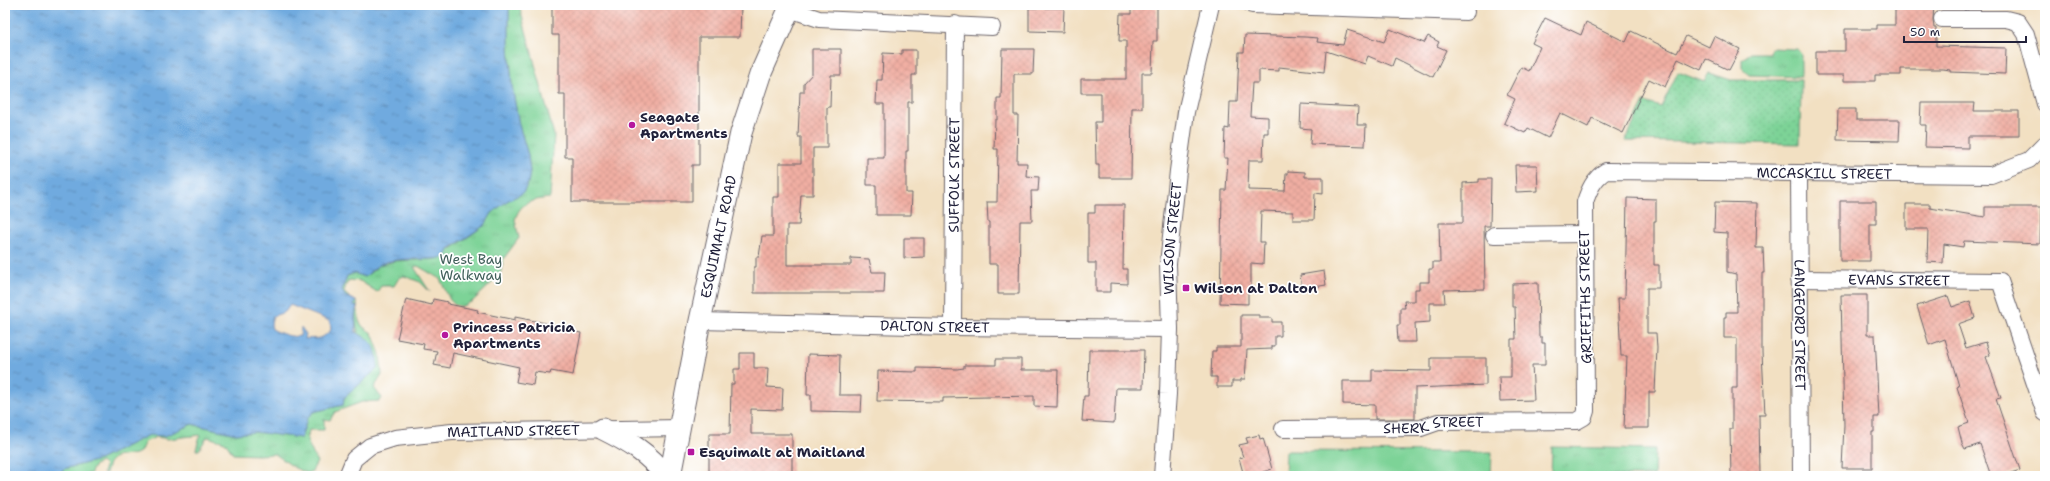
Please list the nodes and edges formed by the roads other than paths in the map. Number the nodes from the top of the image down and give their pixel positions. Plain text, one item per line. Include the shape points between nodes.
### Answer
1 (1212, 5) edge
2 (1252, 5) edge
3 (790, 7) edge
4 (1466, 12) dead end
5 (1942, 19) dead end
6 (955, 24) junction
7 (992, 27) dead end
8 (2045, 104) edge
9 (2045, 144) edge
10 (1799, 174) junction
11 (1596, 179) joint
12 (1584, 234) junction
13 (1494, 235) dead end
14 (1799, 279) junction
15 (700, 321) junction
16 (953, 327) junction
17 (1170, 329) junction
18 (2045, 413) edge
19 (1584, 418) joint
20 (680, 428) junction
21 (603, 429) junction
22 (1282, 429) dead end
23 (347, 476) edge
24 (666, 476) edge
25 (670, 476) edge
26 (1162, 476) edge
27 (1801, 476) edge

1 - 17 street, WILSON STREET via 1186,112 1178,170 1168,264
2 - 4 street
3 - 6 street via 819,19
3 - 15 main road, ESQUIMALT ROAD via 760,75 741,133
5 - 8 street via 2006,19 2018,22 2026,34
6 - 7 street
6 - 16 street, SUFFOLK STREET
9 - 10 street, MCCASKILL STREET via 2029,160 1991,175
10 - 11 street, MCCASKILL STREET via 1606,171
10 - 14 street, LANGFORD STREET
11 - 12 street, GRIFFITHS STREET via 1584,202
12 - 13 street
12 - 19 street, GRIFFITHS STREET
14 - 18 street, EVANS STREET via 2000,281
14 - 27 street, LANGFORD STREET
15 - 16 street, DALTON STREET
15 - 20 main road, ESQUIMALT ROAD
16 - 17 street, DALTON STREET
17 - 26 street, WILSON STREET
19 - 22 street, SHERK STREET via 1577,421 1438,422 1420,428
20 - 21 street, MAITLAND STREET
20 - 25 main road, ESQUIMALT ROAD
21 - 23 street, MAITLAND STREET via 452,432 395,438 370,446 354,459
21 - 24 main road via 626,440 650,457

